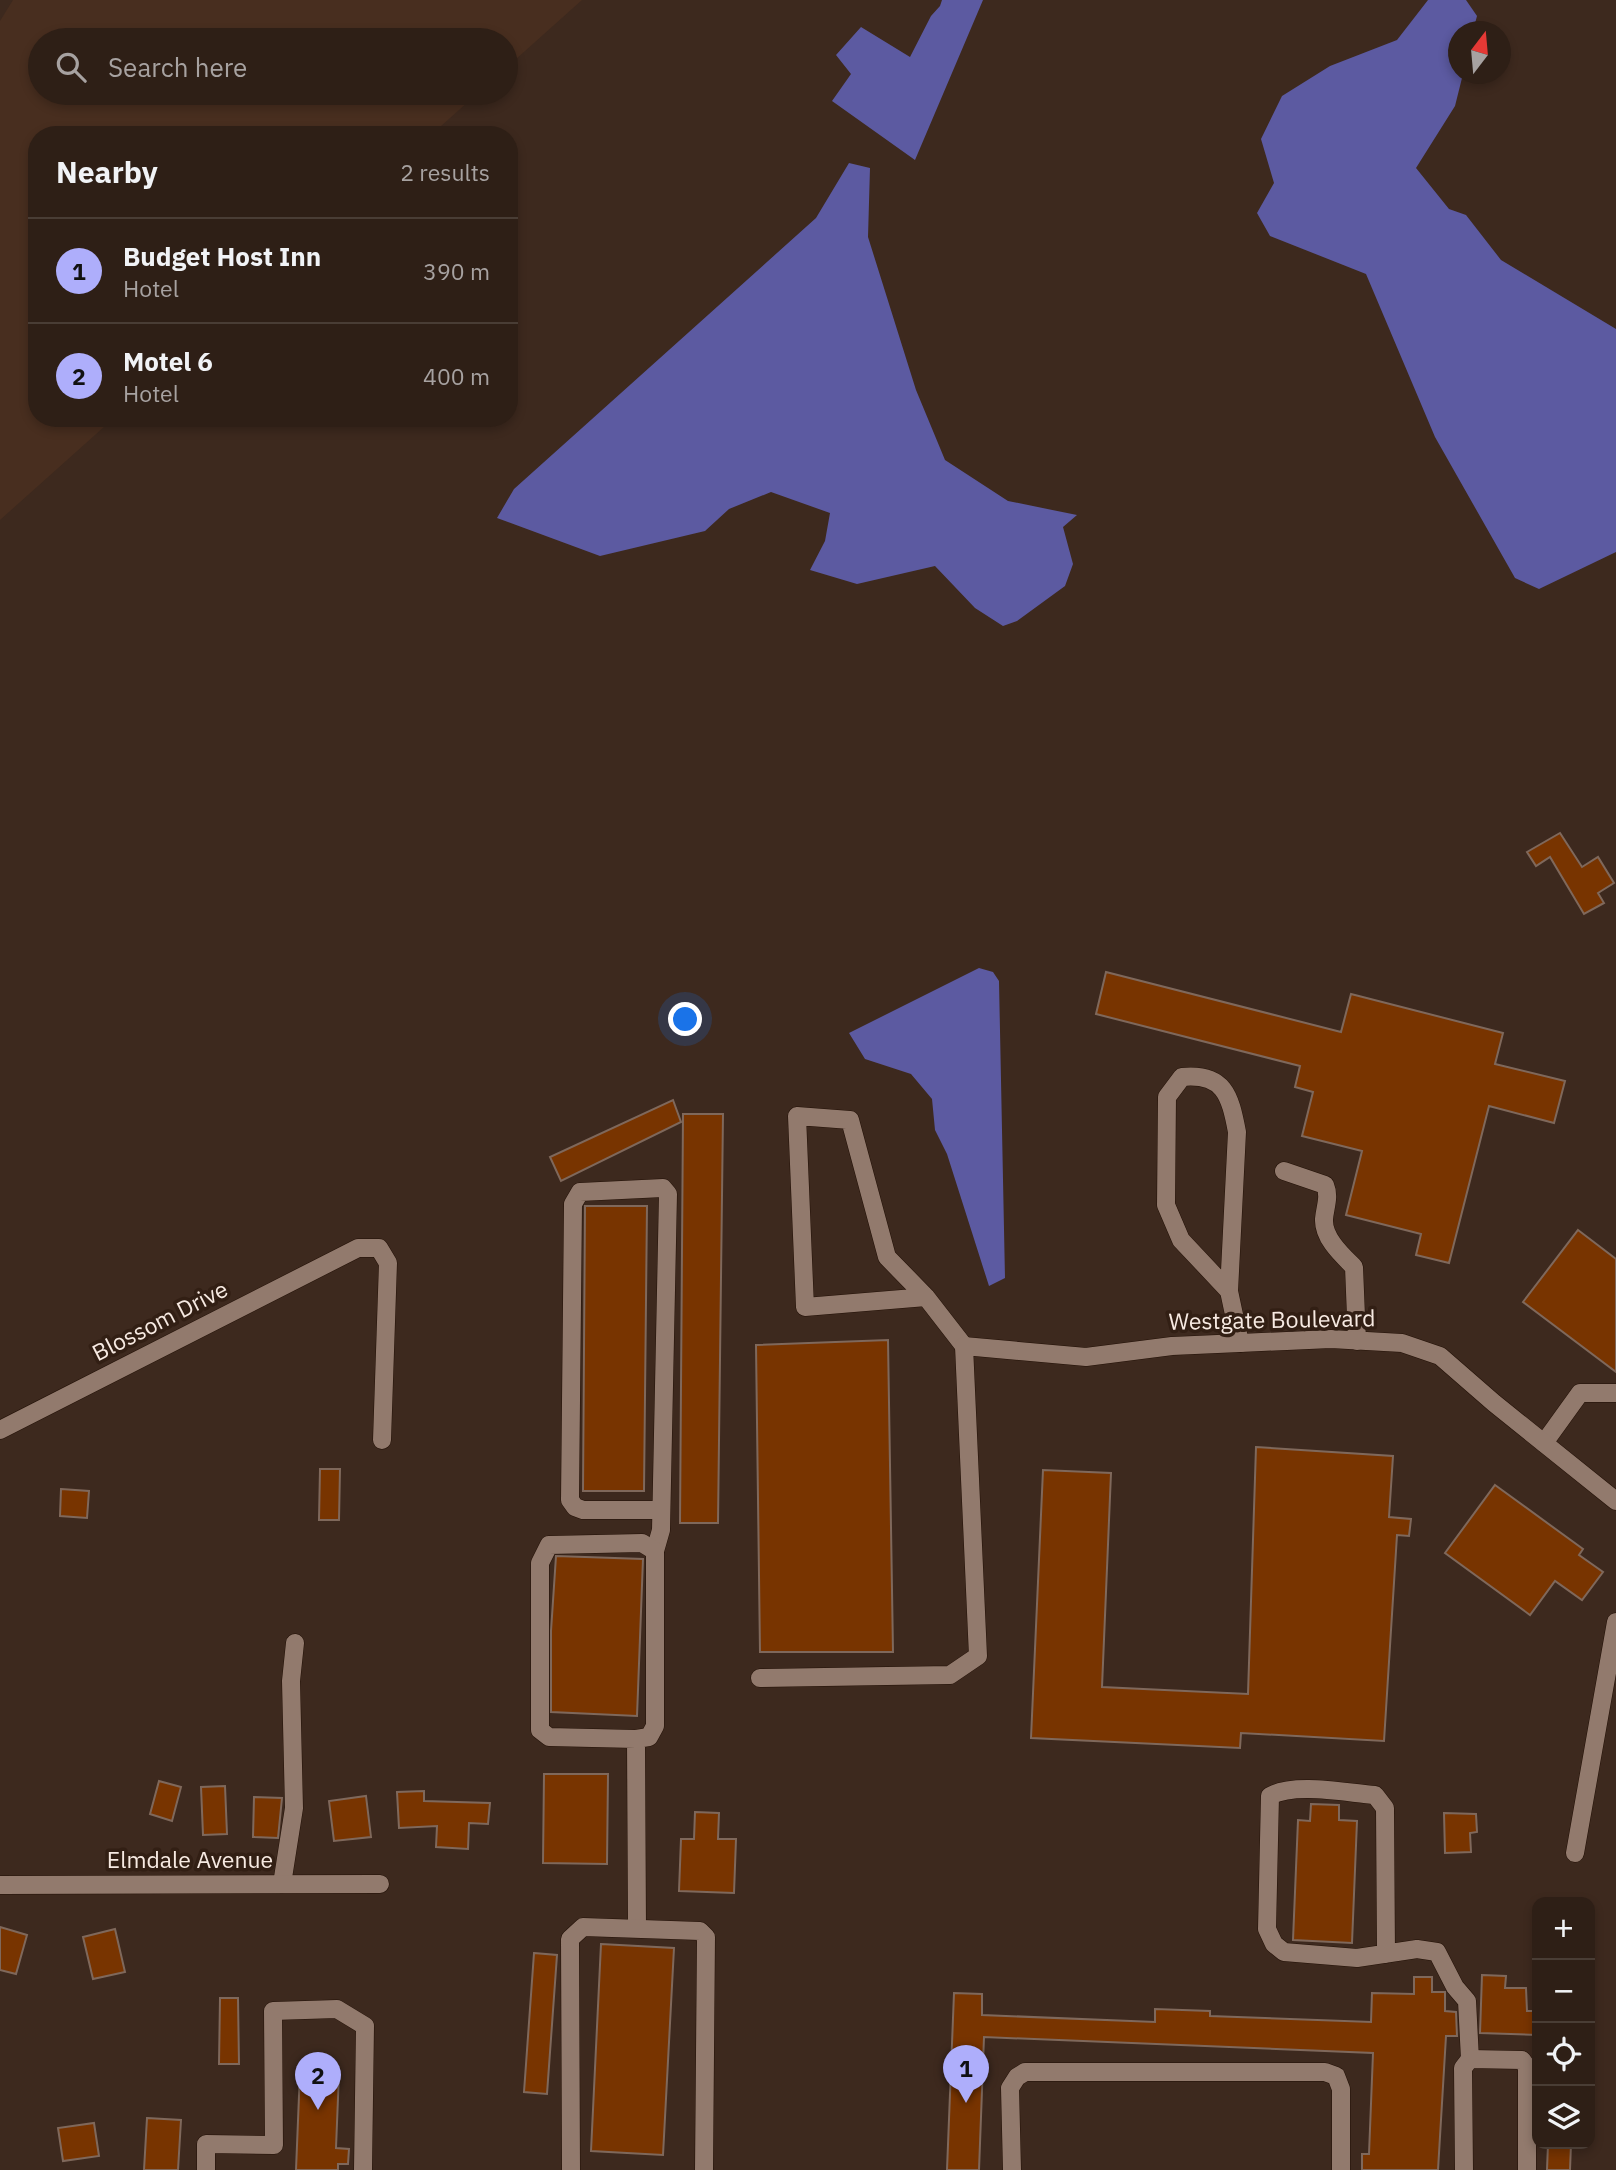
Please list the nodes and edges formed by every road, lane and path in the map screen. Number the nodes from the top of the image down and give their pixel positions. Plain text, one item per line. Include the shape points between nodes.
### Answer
1 (1283, 1171) dead end
2 (1229, 1291) junction
3 (926, 1297) junction
4 (1357, 1340) junction
5 (1240, 1343) junction
6 (964, 1346) junction
7 (1616, 1393) edge
8 (0, 1430) edge
9 (382, 1440) dead end
10 (1544, 1443) junction
11 (1616, 1501) edge
12 (662, 1510) junction
13 (655, 1551) junction
14 (1616, 1622) edge
15 (295, 1643) dead end
16 (760, 1678) dead end
17 (636, 1739) junction
18 (1575, 1853) dead end
19 (282, 1884) junction
20 (380, 1884) dead end
21 (0, 1885) edge
22 (637, 1927) junction
23 (1386, 1954) junction
24 (1470, 2059) junction
25 (206, 2170) edge
26 (363, 2170) edge
27 (571, 2170) edge
28 (704, 2170) edge
29 (1012, 2170) edge
30 (1341, 2170) edge
31 (1464, 2170) edge
32 (1527, 2170) edge

1 - 4 street via 1325,1185 1324,1223 1338,1251 1354,1267
2 - 2 street via 1237,1132 1233,1108 1224,1089 1202,1075 1182,1077 1167,1097 1166,1205 1181,1240
2 - 5 street
3 - 3 street via 887,1257 850,1120 797,1116 805,1307
3 - 6 street
4 - 5 street, Westgate Boulevard
4 - 10 street, Westgate Boulevard via 1402,1343 1440,1356
5 - 6 street, Westgate Boulevard via 1086,1357
6 - 16 street via 978,1656 950,1675
7 - 10 street via 1580,1393
8 - 9 street, Blossom Drive via 358,1248 379,1248 388,1263
10 - 11 street, Westgate Boulevard
12 - 12 street via 668,1194 663,1188 580,1192 573,1204 570,1500 583,1510
12 - 13 street
13 - 17 street via 655,1726 649,1737
13 - 17 street via 642,1543 549,1545 540,1563 540,1730 549,1737
14 - 18 street
15 - 19 street via 291,1681 294,1808
17 - 22 street
19 - 20 street, Elmdale Avenue
19 - 21 street, Elmdale Avenue
22 - 27 street via 583,1927 570,1939
22 - 28 street via 700,1931 706,1937
23 - 23 street via 1385,1808 1375,1795 1300,1789 1270,1796 1267,1929 1274,1944 1284,1952 1357,1958
23 - 24 street via 1417,1949 1437,1952 1467,2001
24 - 31 street via 1463,2068
24 - 32 street via 1522,2060 1527,2067
25 - 26 street via 206,2144 275,2145 273,2011 337,2009 365,2026
29 - 30 street via 1010,2088 1025,2072 1325,2072 1336,2076 1341,2089

